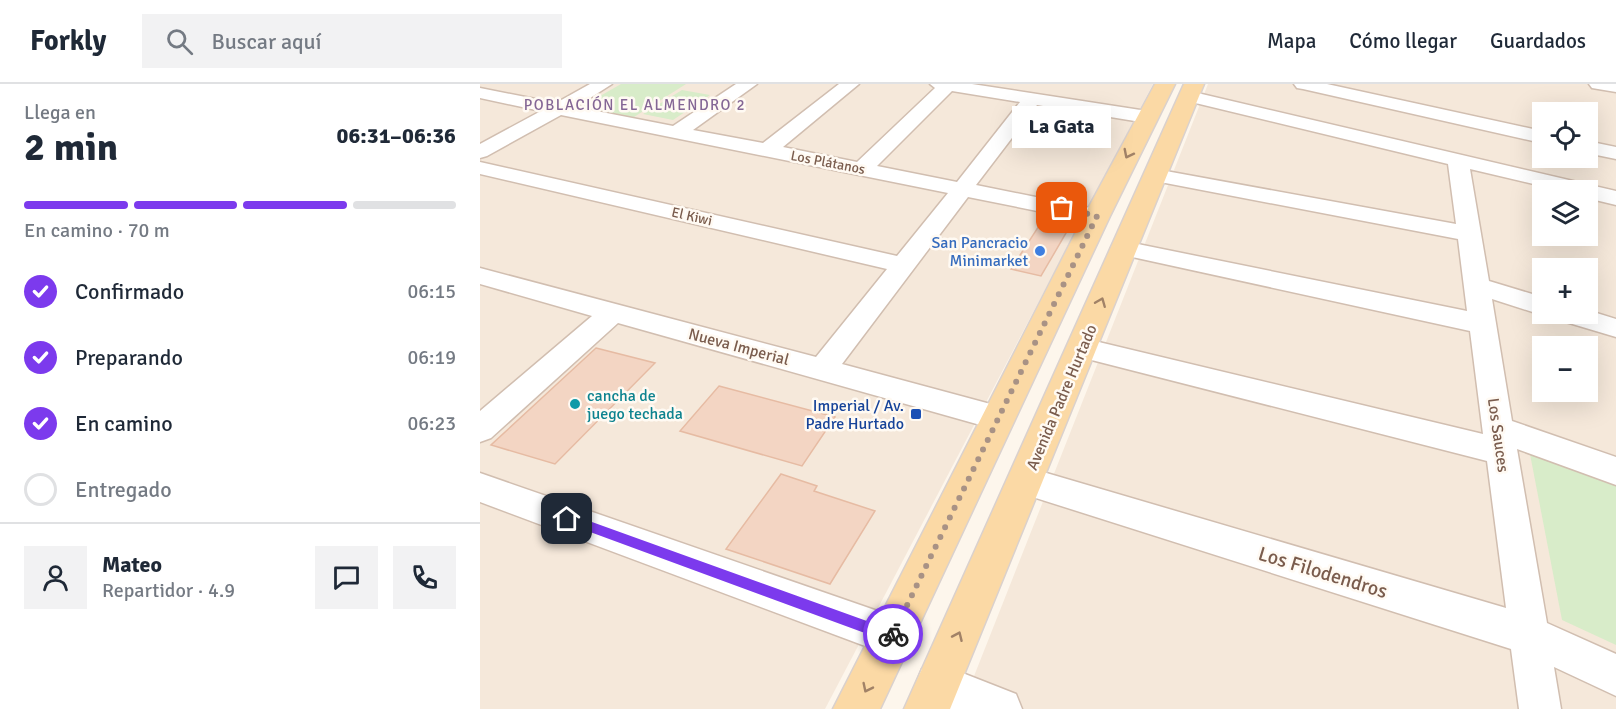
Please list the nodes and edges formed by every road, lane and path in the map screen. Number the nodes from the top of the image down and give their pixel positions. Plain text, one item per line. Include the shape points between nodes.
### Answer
1 (496, 84) edge
2 (603, 84) edge
3 (748, 84) edge
4 (850, 84) edge
5 (1598, 84) edge
6 (944, 85) edge
7 (1312, 85) edge
8 (1616, 87) edge
9 (1183, 88) edge
10 (480, 93) edge
11 (1032, 99) junction
12 (558, 109) junction
13 (1147, 117) junction
14 (677, 132) junction
15 (1532, 135) edge
16 (1598, 149) edge
17 (767, 150) junction
18 (480, 152) edge
19 (1616, 153) edge
20 (1458, 160) junction
21 (480, 168) edge
22 (862, 169) junction
23 (1155, 175) junction
24 (1541, 180) edge
25 (962, 189) junction
26 (1598, 194) edge
27 (1616, 198) edge
28 (1097, 216) junction
29 (1470, 234) junction
30 (1123, 248) junction
31 (903, 265) junction
32 (480, 276) edge
33 (1477, 286) junction
34 (1532, 303) edge
35 (614, 312) junction
36 (1598, 323) edge
37 (1483, 324) junction
38 (1616, 328) edge
39 (1082, 348) junction
40 (823, 369) junction
41 (998, 418) junction
42 (480, 429) edge
43 (1500, 440) junction
44 (1616, 471) edge
45 (1026, 481) junction
46 (480, 487) edge
47 (1529, 635) junction
48 (892, 636) junction
49 (1616, 675) edge
50 (932, 697) edge
51 (856, 709) edge
52 (1001, 709) edge
53 (1540, 709) edge

1 - 10 street
2 - 12 street
3 - 14 street
4 - 17 street
5 - 8 street
6 - 11 street
6 - 22 street
7 - 15 street
9 - 13 main road
9 - 20 street
9 - 23 main road, Avenida Padre Hurtado
10 - 12 street, Los Plátanos
11 - 13 street
11 - 25 street
12 - 14 street, Los Plátanos
12 - 18 street
13 -> 28 main road
14 - 17 street, Los Plátanos
16 - 19 street
17 - 22 street, Los Plátanos
20 - 24 street
20 - 29 street, Los Sauces
21 - 31 street, El Kiwi
22 - 25 street, Los Plátanos
23 - 29 street
23 - 30 main road, Avenida Padre Hurtado
25 - 28 street, Los Plátanos
25 - 31 street
26 - 27 street
28 - 41 main road
29 - 33 street, Los Sauces
30 - 37 street
39 -> 30 main road, Avenida Padre Hurtado
31 - 40 street
32 - 35 street, Nueva Imperial
33 - 34 street
33 - 37 street, Los Sauces
35 - 40 street, Nueva Imperial
35 - 42 street
36 - 38 street
37 - 43 street, Los Sauces
39 - 43 street
39 - 45 main road, Avenida Padre Hurtado
40 - 41 street, Nueva Imperial
41 - 48 main road
43 - 44 street
43 - 47 street, Los Sauces
45 - 47 street, Los Filodendros
50 -> 45 main road, Avenida Padre Hurtado
46 - 48 street
47 - 49 street, Los Filodendros
47 - 53 street, Los Sauces
48 -> 51 main road
50 - 52 street

